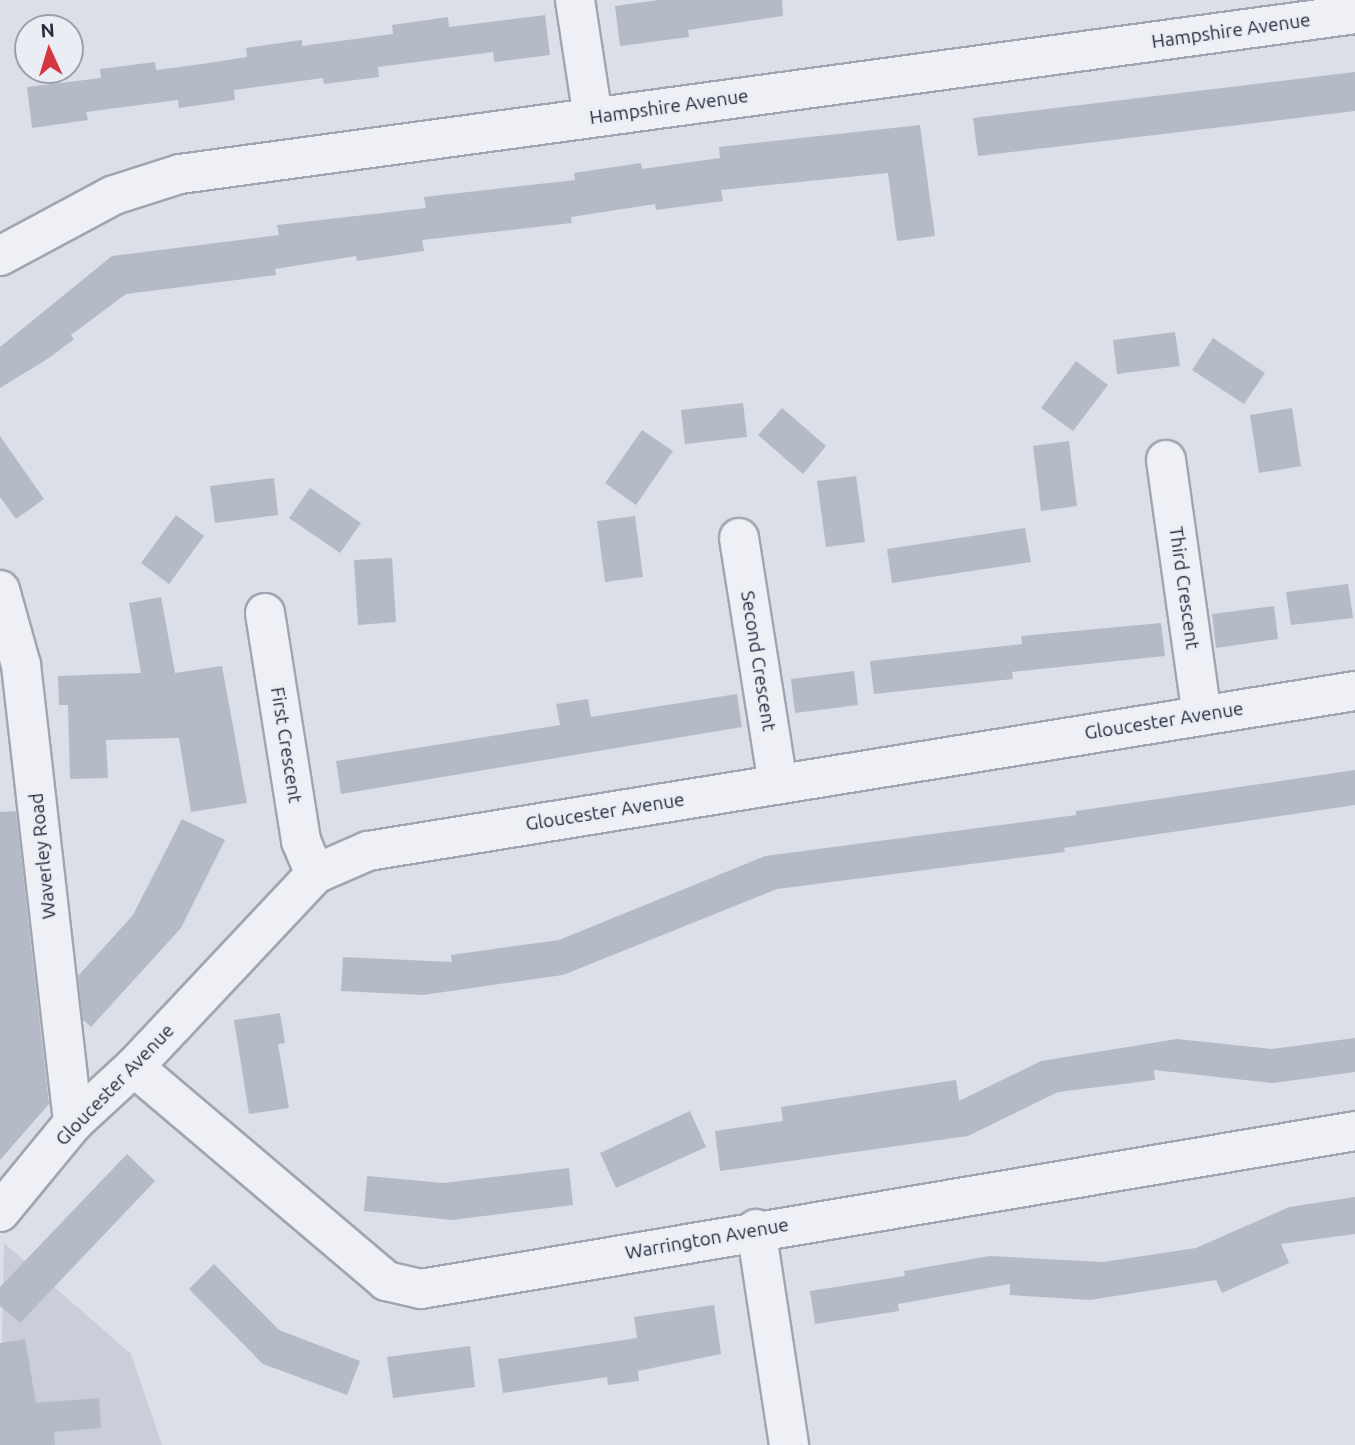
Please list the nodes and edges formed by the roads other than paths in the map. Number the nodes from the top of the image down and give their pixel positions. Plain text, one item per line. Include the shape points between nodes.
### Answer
1 (575, 0) edge
2 (1355, 15) edge
3 (593, 117) junction
4 (0, 256) edge
5 (1166, 460) dead end
6 (739, 538) dead end
7 (0, 590) edge
8 (265, 613) dead end
9 (1355, 691) edge
10 (1202, 715) junction
11 (778, 783) junction
12 (315, 874) junction
13 (134, 1067) junction
14 (73, 1123) junction
15 (1355, 1131) edge
16 (0, 1212) edge
17 (756, 1229) junction
18 (789, 1445) edge

1 - 3 street
2 - 3 street, Hampshire Avenue
3 - 4 street, Hampshire Avenue via 180,174 114,195
5 - 10 street, Third Crescent
6 - 11 street, Second Crescent
7 - 14 street, Waverley Road via 21,665
8 - 12 street, First Crescent via 301,841
9 - 10 street, Gloucester Avenue
10 - 11 street, Gloucester Avenue
11 - 12 street, Gloucester Avenue via 368,851
12 - 13 street, Gloucester Avenue
13 - 14 street, Gloucester Avenue
13 - 17 street, Warrington Avenue via 386,1281 421,1289
14 - 16 street, Gloucester Avenue
15 - 17 street, Warrington Avenue
17 - 18 street

